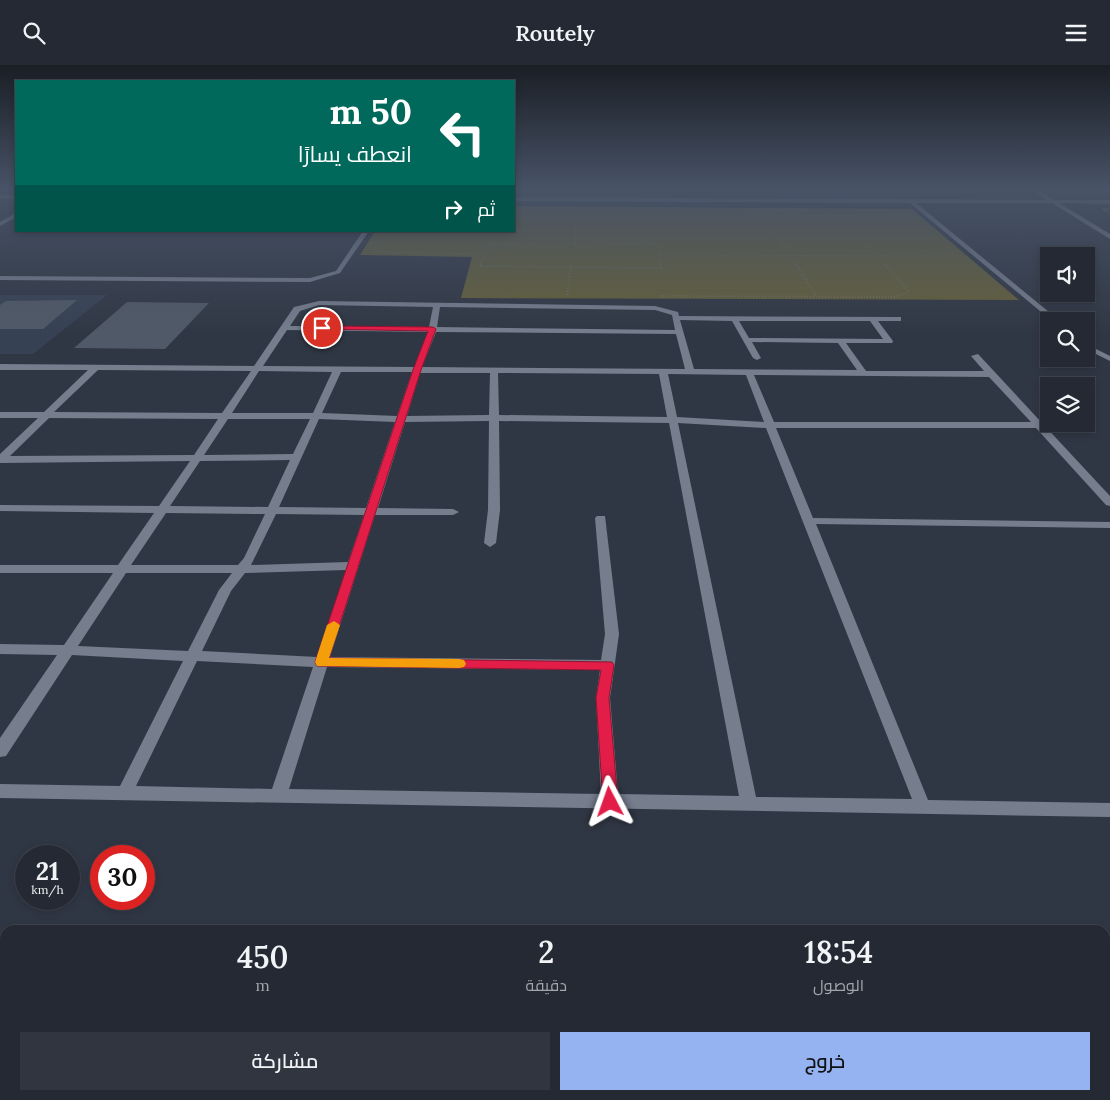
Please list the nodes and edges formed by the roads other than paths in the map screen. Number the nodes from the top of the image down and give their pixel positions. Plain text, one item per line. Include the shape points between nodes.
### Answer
1 (362, 237) edge
2 (954, 237) edge
3 (0, 278) edge
4 (437, 305) junction
5 (1045, 312) edge
6 (676, 318) junction
7 (734, 318) junction
8 (872, 319) junction
9 (898, 319) dead end
10 (285, 328) junction
11 (433, 329) junction
12 (680, 332) junction
13 (747, 341) junction
14 (841, 341) junction
15 (1095, 351) edge
16 (975, 356) dead end
17 (757, 358) dead end
18 (1110, 359) edge
19 (0, 367) edge
20 (96, 367) junction
21 (257, 368) junction
22 (338, 369) junction
23 (417, 370) junction
24 (494, 370) junction
25 (662, 371) junction
26 (690, 372) junction
27 (750, 372) junction
28 (864, 373) junction
29 (992, 374) junction
30 (0, 415) edge
31 (46, 416) junction
32 (226, 416) junction
33 (316, 416) junction
34 (494, 417) junction
35 (401, 419) junction
36 (672, 420) junction
37 (770, 425) junction
38 (1039, 425) junction
39 (297, 457) junction
40 (197, 459) junction
41 (0, 460) edge
42 (1110, 503) edge
43 (0, 508) edge
44 (272, 510) junction
45 (162, 511) junction
46 (371, 511) junction
47 (453, 512) dead end
48 (601, 518) dead end
49 (809, 521) junction
50 (1110, 525) edge
51 (490, 543) dead end
52 (353, 566) junction
53 (0, 569) edge
54 (122, 569) junction
55 (242, 569) junction
56 (0, 649) edge
57 (68, 650) junction
58 (192, 656) junction
59 (321, 662) junction
60 (608, 665) junction
61 (0, 751) edge
62 (0, 791) edge
63 (124, 793) junction
64 (278, 796) junction
65 (610, 802) junction
66 (749, 804) junction
67 (923, 807) junction
68 (1110, 810) edge

1 - 3 street via 338,272 310,280
2 - 5 street
4 - 6 street via 655,308 675,314
4 - 10 street via 318,303 298,309
4 - 11 street
6 - 7 street
6 - 12 street
7 - 8 street
7 - 13 street
8 - 9 street
8 - 14 street via 889,341
10 - 11 street
10 - 21 street
11 - 12 street
11 - 23 street
12 - 26 street
13 - 14 street
13 - 17 street
14 - 28 street
15 - 18 street
16 - 29 street
19 - 20 street
20 - 21 street
20 - 31 street
21 - 22 street
21 - 32 street
22 - 23 street
22 - 33 street
23 - 24 street
23 - 35 street
24 - 25 street
24 - 34 street
25 - 26 street
25 - 36 street
26 - 27 street
27 - 28 street
27 - 37 street
28 - 29 street
29 - 38 street
30 - 31 street
31 - 32 street
31 - 41 street
32 - 33 street
32 - 40 street
33 - 35 street
33 - 39 street
34 - 35 street
34 - 36 street
34 - 51 street via 494,509
35 - 46 street
36 - 37 street
36 - 66 street
37 - 38 street
37 - 49 street
38 - 42 street
39 - 40 street
39 - 44 street
40 - 41 street
40 - 45 street
43 - 45 street
44 - 45 street
44 - 46 street
44 - 55 street
45 - 54 street
46 - 47 street
46 - 52 street
48 - 60 street via 612,634
49 - 50 street
49 - 67 street
52 - 55 street
52 - 59 street
53 - 54 street
54 - 55 street
54 - 57 street
55 - 58 street via 225,590
56 - 57 street
57 - 58 street
57 - 61 street
58 - 59 street
58 - 63 street
59 - 60 street
59 - 64 street
60 - 65 street via 603,698
62 - 63 street
63 - 64 street
64 - 65 street
65 - 66 street
66 - 67 street
67 - 68 street

